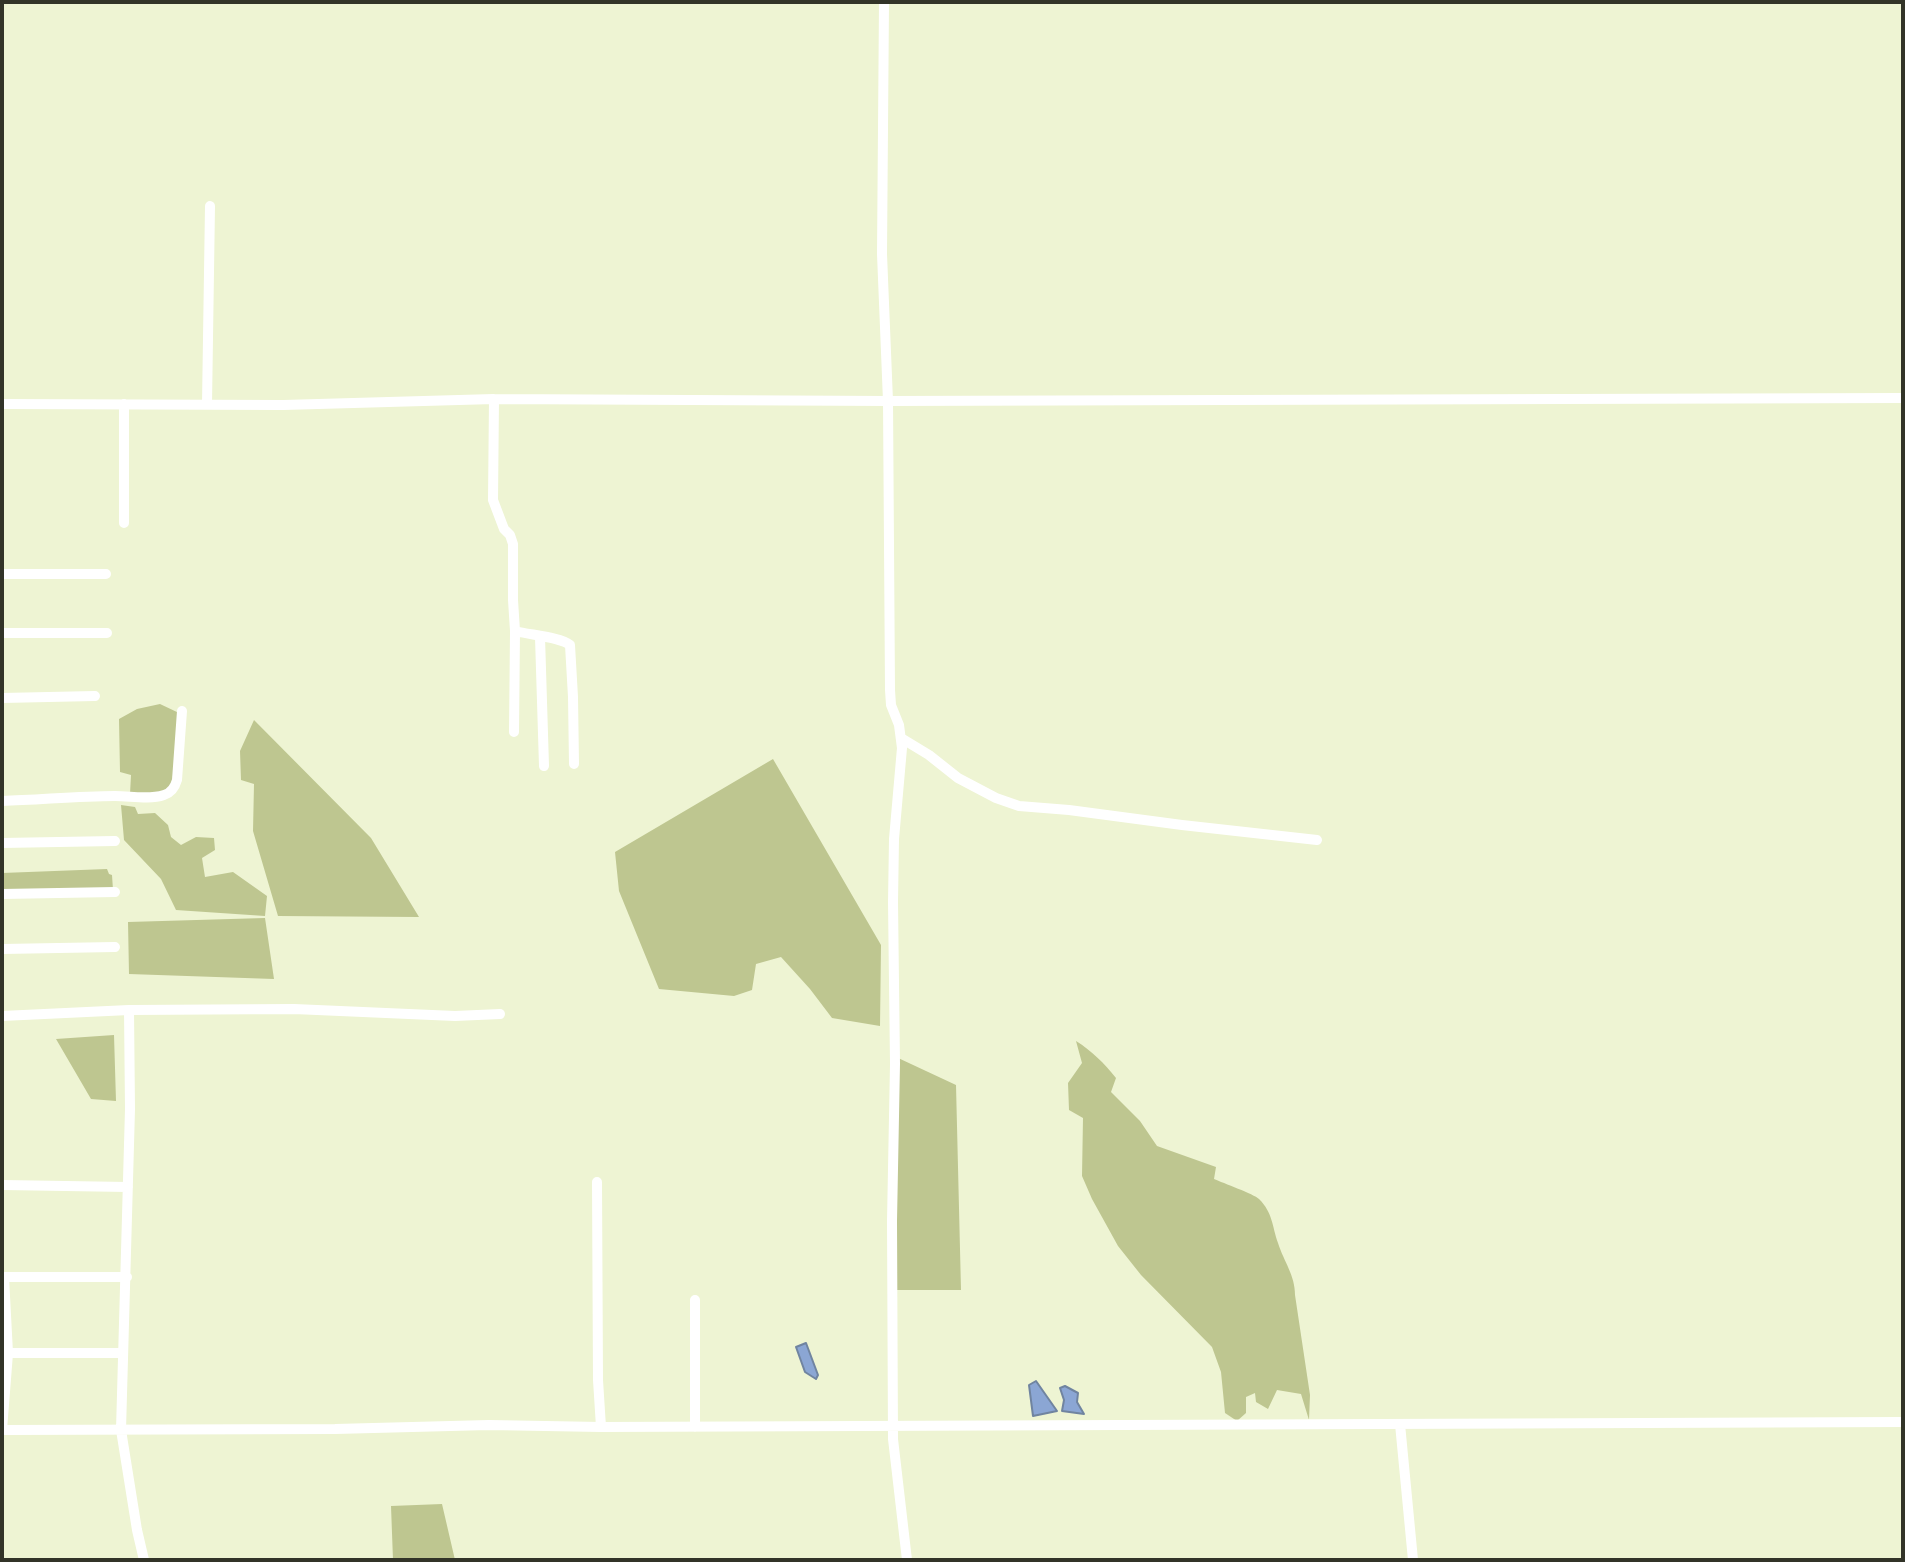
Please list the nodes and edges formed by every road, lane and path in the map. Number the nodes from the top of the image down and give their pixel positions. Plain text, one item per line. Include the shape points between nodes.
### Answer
1 (884, 2) edge
2 (210, 206) dead end
3 (1903, 398) edge
4 (494, 399) junction
5 (888, 401) junction
6 (2, 404) edge
7 (124, 404) junction
8 (207, 404) junction
9 (124, 523) dead end
10 (2, 574) edge
11 (106, 574) dead end
12 (515, 631) junction
13 (2, 633) edge
14 (107, 633) dead end
15 (540, 637) junction
16 (95, 696) dead end
17 (2, 698) edge
18 (183, 711) dead end
19 (514, 732) dead end
20 (901, 738) junction
21 (574, 764) dead end
22 (544, 766) dead end
23 (2, 801) edge
24 (1317, 840) dead end
25 (115, 841) dead end
26 (2, 843) edge
27 (115, 892) dead end
28 (2, 894) edge
29 (115, 947) dead end
30 (2, 949) edge
31 (129, 1010) junction
32 (500, 1014) dead end
33 (2, 1016) edge
34 (597, 1182) dead end
35 (2, 1185) edge
36 (128, 1187) junction
37 (3, 1277) edge
38 (127, 1277) junction
39 (695, 1300) dead end
40 (5, 1353) edge
41 (122, 1353) junction
42 (1903, 1422) edge
43 (1401, 1424) junction
44 (893, 1425) junction
45 (601, 1427) junction
46 (695, 1427) junction
47 (2, 1430) edge
48 (121, 1430) junction
49 (146, 1560) edge
50 (907, 1560) edge
51 (1413, 1560) edge

1 - 5 street via 882,254
2 - 8 street
3 - 5 street
4 - 5 street
4 - 8 street
4 - 12 street via 493,500 513,544
5 - 20 street via 890,690
6 - 7 street
7 - 8 street
7 - 9 street
10 - 11 street
12 - 15 street
12 - 19 street
13 - 14 street
15 - 21 street via 570,645
15 - 22 street
16 - 17 street
18 - 23 street via 177,780 163,796
20 - 24 street via 958,778 1019,806
20 - 44 street via 893,902
25 - 26 street
27 - 28 street
29 - 30 street
31 - 32 street
31 - 33 street
31 - 36 street
34 - 45 street
35 - 36 street
36 - 38 street
37 - 38 street
37 - 40 street
38 - 41 street
39 - 46 street
40 - 41 street
40 - 47 street
41 - 48 street
42 - 43 street
43 - 44 street
43 - 51 street
44 - 46 street
44 - 50 street
45 - 46 street
45 - 48 street
47 - 48 street
48 - 49 street

